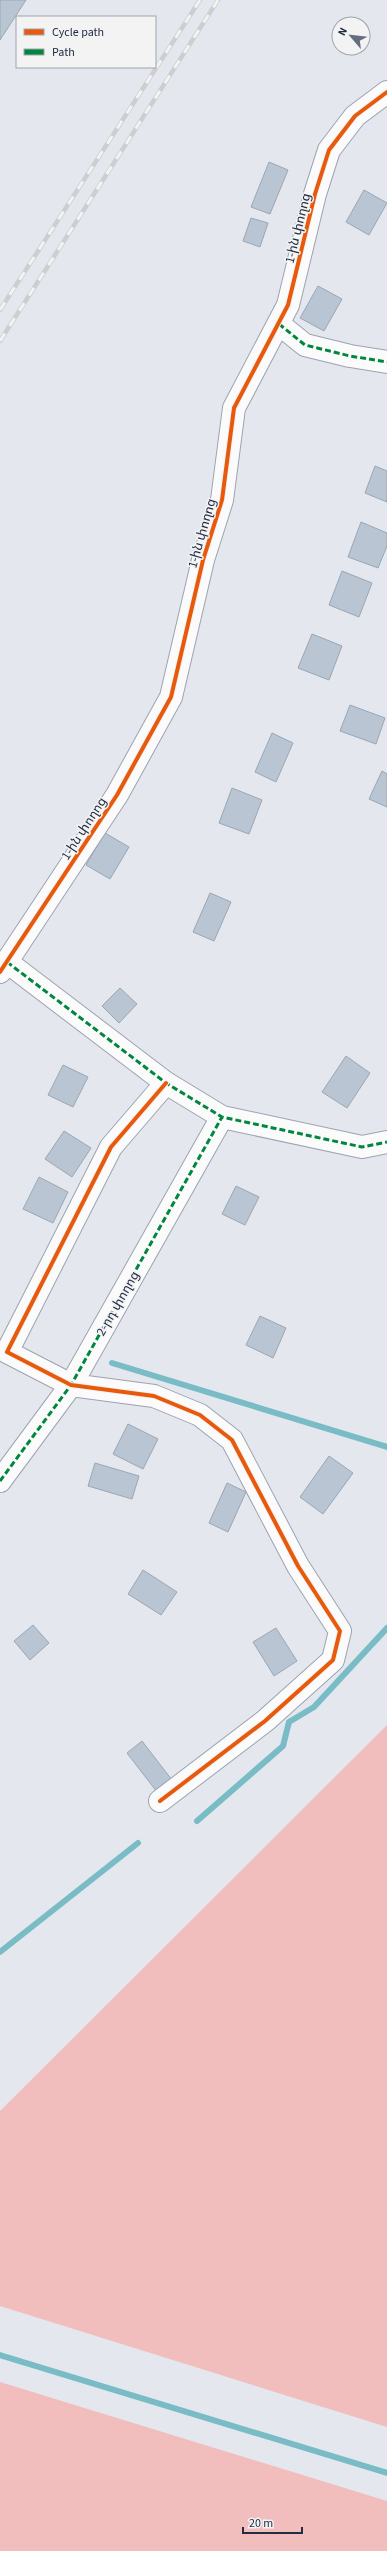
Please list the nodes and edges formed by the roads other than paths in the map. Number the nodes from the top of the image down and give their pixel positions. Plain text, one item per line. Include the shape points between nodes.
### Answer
1 (387, 92) edge
2 (279, 324) junction
3 (387, 362) edge
4 (3, 967) edge
5 (166, 1083) junction
6 (222, 1117) junction
7 (387, 1142) edge
8 (71, 1385) junction
9 (0, 1481) edge
10 (160, 1801) dead end

1 - 2 street, 1-ին փողոց via 355,116 329,150 315,194 288,305
2 - 3 street via 305,344 350,356
2 - 4 street, 1-ին փողոց via 234,408 222,500 203,560 171,697 117,795
4 - 5 street
5 - 6 street
5 - 8 street via 111,1147 7,1352
6 - 7 street via 362,1147
6 - 8 street, 2-րդ փողոց
8 - 9 street, 2-րդ փողոց
8 - 10 street via 154,1396 200,1415 232,1440 298,1566 340,1631 333,1660 265,1721

